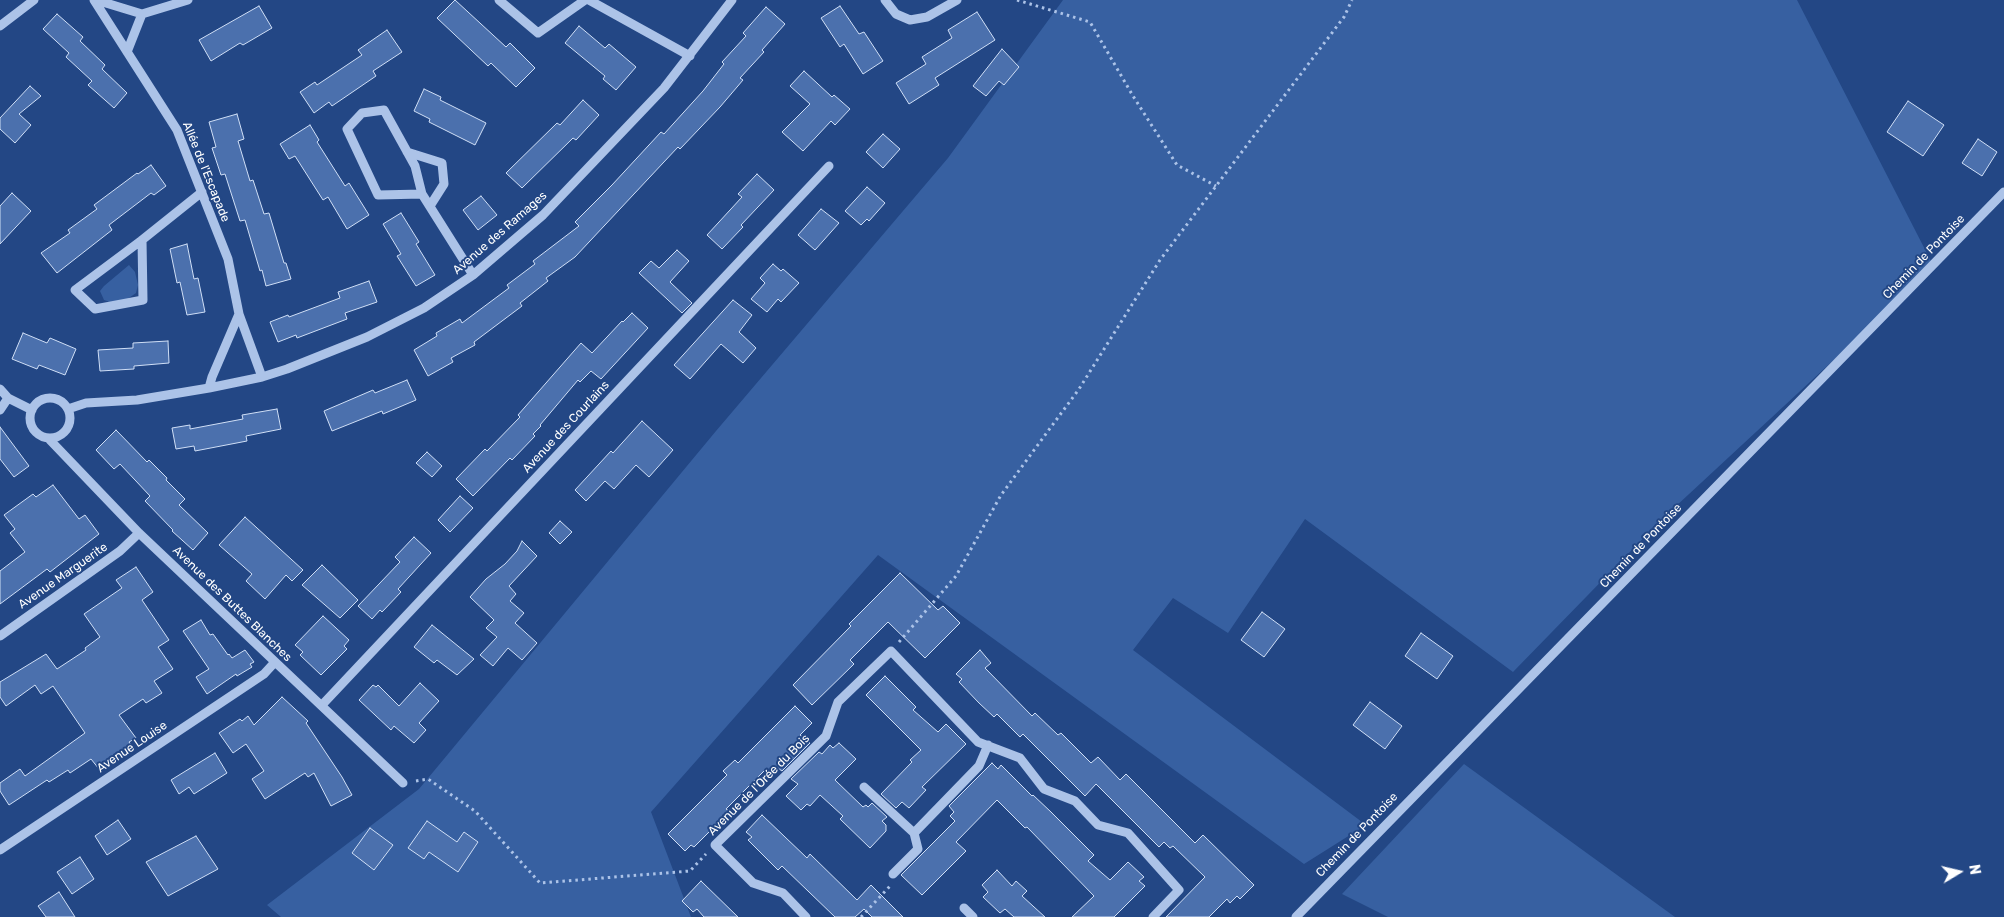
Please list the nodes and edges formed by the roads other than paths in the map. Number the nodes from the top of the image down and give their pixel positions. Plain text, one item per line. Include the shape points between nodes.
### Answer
1 (34, 0) edge
2 (95, 0) edge
3 (188, 0) edge
4 (499, 0) edge
5 (585, 0) edge
6 (589, 0) edge
7 (732, 0) edge
8 (885, 0) edge
9 (957, 0) edge
10 (142, 14) junction
11 (0, 26) edge
12 (126, 52) junction
13 (690, 56) junction
14 (407, 152) junction
15 (830, 166) dead end
16 (202, 192) junction
17 (2004, 192) edge
18 (422, 194) junction
19 (430, 206) junction
20 (142, 240) junction
21 (473, 275) junction
22 (239, 314) junction
23 (262, 377) junction
24 (209, 388) junction
25 (0, 389) edge
26 (8, 398) junction
27 (68, 409) junction
28 (0, 410) edge
29 (32, 410) junction
30 (48, 438) junction
31 (139, 533) junction
32 (0, 636) edge
33 (274, 662) junction
34 (322, 705) junction
35 (988, 745) junction
36 (403, 784) road end
37 (864, 787) dead end
38 (914, 833) junction
39 (0, 850) edge
40 (893, 874) road end
41 (964, 908) dead end
42 (806, 917) edge
43 (973, 917) edge
44 (1153, 917) edge
45 (1296, 917) edge

1 - 11 street
2 - 10 street
2 - 12 street, Allée de l'Escapade
3 - 10 street
4 - 5 street via 538,34
6 - 13 street
7 - 13 street, Avenue des Ramages
8 - 9 street via 896,14 910,20 927,16
10 - 12 street
12 - 16 street, Allée de l'Escapade via 177,130
13 - 21 street, Avenue des Ramages via 664,88 543,215
14 - 18 street via 415,166
14 - 18 street via 384,110 362,112 347,129 378,195
14 - 19 street via 442,163 444,184
15 - 34 street, Avenue des Courlains
16 - 20 street
16 - 22 street, Allée de l'Escapade via 228,259
17 - 45 street, Chemin de Pontoise
18 - 19 street
19 - 21 street
20 - 20 street via 127,251 75,290 95,309 143,300
21 - 23 street, Avenue des Ramages via 424,308 366,337
22 - 23 street, Allée de l'Escapade
22 - 24 street
23 - 24 street, Avenue des Ramages
24 - 27 street, Avenue des Ramages via 137,400 86,402
25 - 26 street
26 - 28 street
26 - 29 street
27 - 29 street via 59,400 46,398
27 - 30 street via 68,427 60,436
29 - 30 street via 32,428
30 - 31 street, Avenue des Buttes Blanches
31 - 32 street, Avenue Marguerite
31 - 33 street, Avenue des Buttes Blanches
33 - 34 street, Avenue des Buttes Blanches
33 - 39 street, Avenue Louise via 264,674
34 - 36 street, Avenue des Buttes Blanches
35 - 38 street via 979,766
35 - 42 street, Avenue de l'Orée du Bois via 978,742 891,651 838,702 826,736 715,845 753,883 783,892
35 - 44 street via 1020,758 1044,789 1075,801 1098,824 1128,834 1179,890
37 - 38 street
38 - 40 street via 918,849
41 - 43 street

